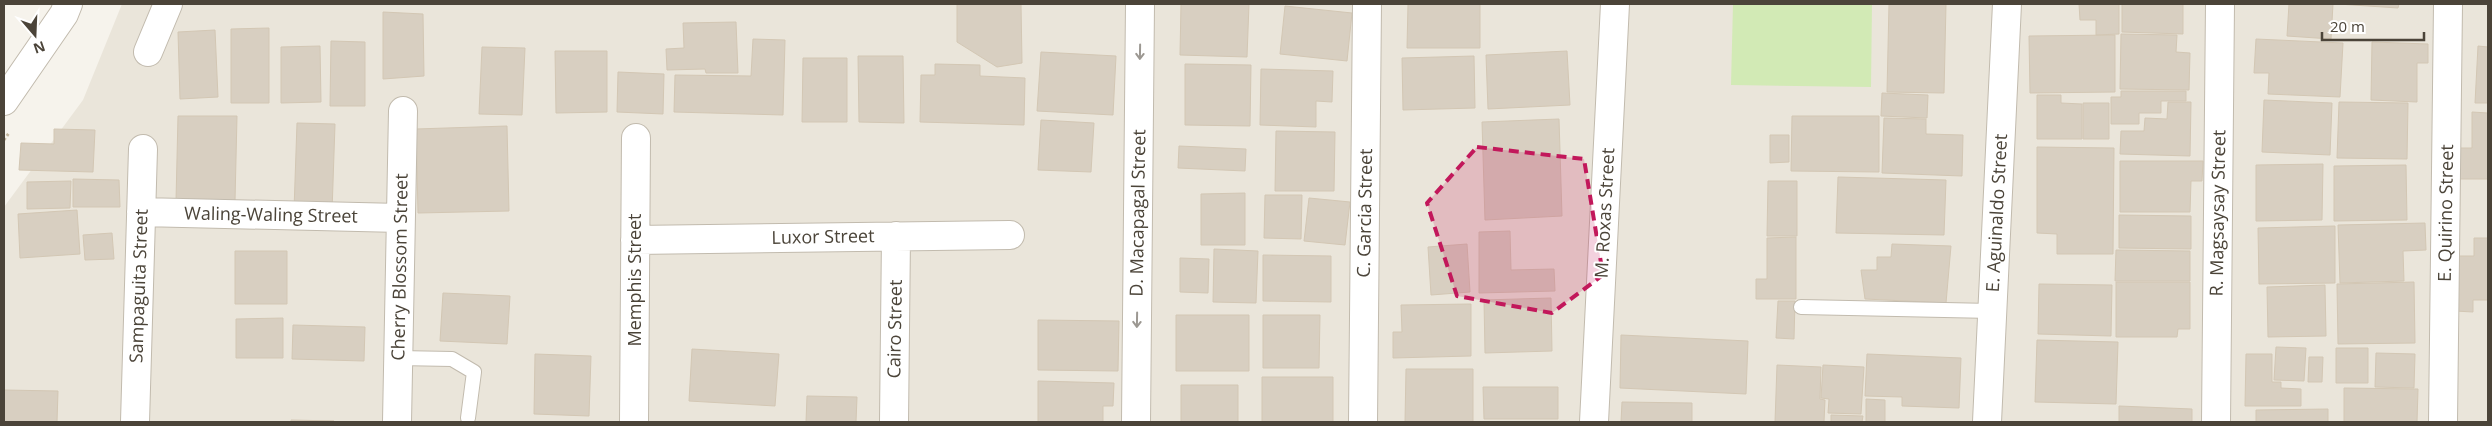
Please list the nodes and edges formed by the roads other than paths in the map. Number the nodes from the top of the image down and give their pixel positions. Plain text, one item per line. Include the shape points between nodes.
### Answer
1 (68, 4) edge
2 (168, 4) edge
3 (1140, 4) edge
4 (1366, 4) edge
5 (1615, 4) edge
6 (2007, 4) edge
7 (2220, 4) edge
8 (2448, 4) edge
9 (148, 52) dead end
10 (4, 101) edge
11 (403, 111) dead end
12 (636, 138) dead end
13 (143, 149) dead end
14 (141, 212) junction
15 (400, 218) junction
16 (1010, 235) dead end
17 (896, 236) junction
18 (635, 240) junction
19 (1802, 307) dead end
20 (1992, 311) junction
21 (398, 358) junction
22 (468, 418) dead end
23 (135, 422) edge
24 (397, 422) edge
25 (634, 422) edge
26 (894, 422) edge
27 (1136, 422) edge
28 (1363, 422) edge
29 (1594, 422) edge
30 (1987, 422) edge
31 (2216, 422) edge
32 (2443, 422) edge

1 - 10 street
2 - 9 street
3 -> 27 street, D. Macapagal Street
4 - 28 street, C. Garcia Street
5 - 29 street, M. Roxas Street
6 - 20 street, E. Aguinaldo Street
7 - 31 street, R. Magsaysay Street
8 - 32 street, E. Quirino Street
11 - 15 street, Cherry Blossom Street
12 - 18 street, Memphis Street
13 - 14 street, Sampaguita Street
14 - 15 street, Waling-Waling Street
14 - 23 street, Sampaguita Street
15 - 21 street, Cherry Blossom Street
16 - 17 street, Luxor Street
17 - 18 street, Luxor Street
17 - 26 street, Cairo Street
18 - 25 street, Memphis Street
19 - 20 lane
20 - 30 street, E. Aguinaldo Street
21 - 22 lane via 452,359 474,372
21 - 24 street, Cherry Blossom Street

